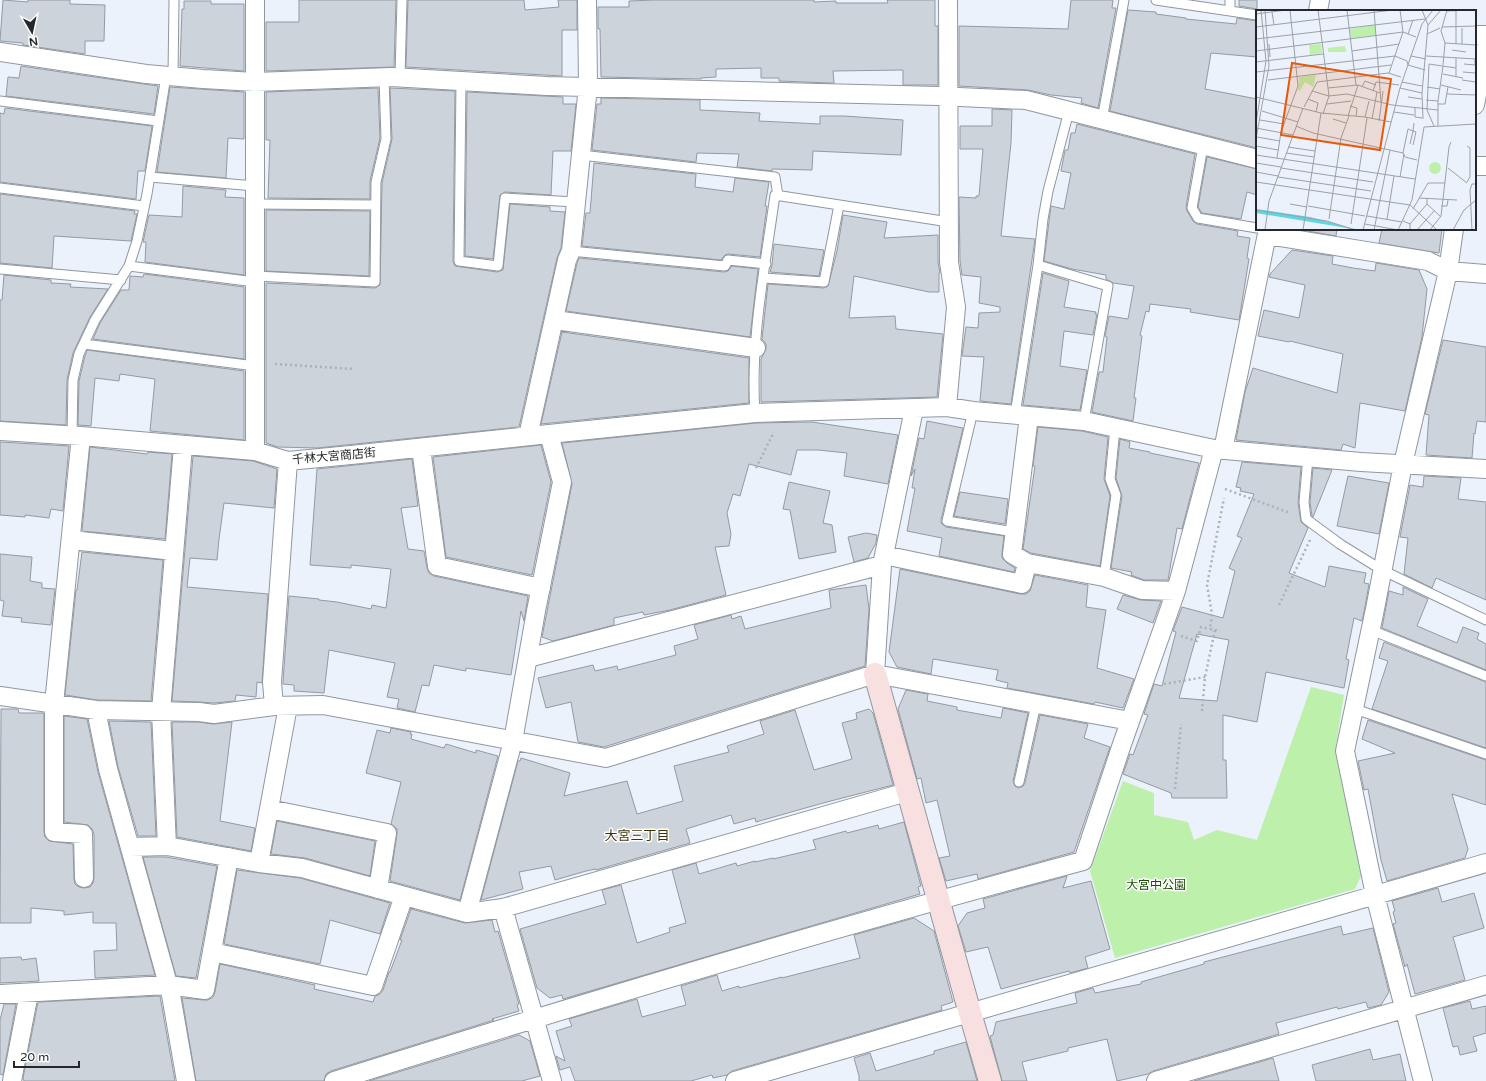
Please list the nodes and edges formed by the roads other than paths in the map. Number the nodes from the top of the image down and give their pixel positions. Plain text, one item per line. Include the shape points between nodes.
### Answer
1 (174, 0) edge
2 (255, 0) edge
3 (402, 0) edge
4 (587, 0) edge
5 (948, 0) edge
6 (1124, 0) edge
7 (1156, 0) edge
8 (1230, 0) edge
9 (1320, 0) edge
10 (1318, 10) edge
11 (1230, 11) junction
12 (1256, 15) edge
13 (1486, 47) edge
14 (0, 52) edge
15 (170, 76) junction
16 (392, 77) junction
17 (461, 81) junction
18 (255, 82) junction
19 (588, 86) junction
20 (949, 96) junction
21 (1476, 100) edge
22 (0, 101) edge
23 (1069, 111) junction
24 (1102, 120) junction
25 (158, 121) junction
26 (1203, 146) junction
27 (581, 155) junction
28 (1256, 159) edge
29 (150, 177) junction
30 (255, 186) junction
31 (0, 188) edge
32 (778, 196) junction
33 (576, 202) junction
34 (255, 204) junction
35 (375, 205) junction
36 (839, 205) junction
37 (144, 206) junction
38 (949, 222) junction
39 (1256, 228) edge
40 (1265, 230) edge
41 (1454, 230) edge
42 (571, 251) junction
43 (766, 264) junction
44 (1038, 265) junction
45 (129, 266) junction
46 (0, 269) edge
47 (1448, 271) junction
48 (1486, 274) edge
49 (764, 278) junction
50 (255, 279) junction
51 (121, 280) junction
52 (555, 320) junction
53 (84, 344) junction
54 (756, 348) junction
55 (255, 364) junction
56 (947, 407) junction
57 (914, 409) junction
58 (973, 411) junction
59 (756, 413) junction
60 (1022, 416) junction
61 (1084, 421) junction
62 (1115, 428) junction
63 (0, 431) edge
64 (549, 434) junction
65 (76, 436) junction
66 (528, 436) junction
67 (183, 446) junction
68 (421, 448) junction
69 (1223, 450) junction
70 (255, 451) junction
71 (1308, 457) junction
72 (288, 461) junction
73 (1403, 464) junction
74 (1486, 469) edge
75 (1014, 532) junction
76 (71, 540) junction
77 (174, 551) junction
78 (883, 560) junction
79 (1027, 564) junction
80 (1382, 570) junction
81 (1104, 577) junction
82 (541, 588) junction
83 (1176, 591) junction
84 (1486, 620) edge
85 (1371, 630) junction
86 (528, 658) junction
87 (875, 674) junction
88 (1486, 676) edge
89 (0, 696) edge
90 (54, 704) junction
91 (1036, 704) junction
92 (281, 706) junction
93 (1355, 709) junction
94 (96, 710) junction
95 (161, 711) junction
96 (1130, 722) junction
97 (513, 741) junction
98 (1486, 754) edge
99 (1019, 782) dead end
100 (907, 792) junction
101 (269, 809) junction
102 (167, 846) junction
103 (131, 847) junction
104 (229, 857) junction
105 (260, 863) junction
106 (1486, 863) edge
107 (84, 878) dead end
108 (378, 889) junction
109 (1375, 894) junction
110 (404, 896) junction
111 (938, 900) junction
112 (503, 908) junction
113 (467, 913) junction
114 (212, 952) junction
115 (168, 984) junction
116 (1486, 985) edge
117 (29, 993) junction
118 (0, 994) edge
119 (1404, 1009) junction
120 (970, 1014) junction
121 (534, 1018) junction
122 (12, 1081) edge
123 (186, 1081) edge
124 (334, 1081) edge
125 (552, 1081) edge
126 (735, 1081) edge
127 (990, 1081) edge
128 (1156, 1081) edge
129 (1423, 1081) edge

1 - 15 lane
2 - 18 street
3 - 16 lane
4 - 19 street
5 - 20 street
6 - 24 lane
7 - 11 lane
8 - 11 lane
9 - 10 street
11 - 12 lane
13 - 21 street
14 - 15 street
15 - 18 street
15 - 25 lane
16 - 17 street
16 - 18 street
16 - 35 lane via 386,139 376,182
17 - 19 street
17 - 33 lane via 459,261 498,266 504,198
18 - 30 street
19 - 20 street
19 - 27 street
20 - 23 street via 1026,100
20 - 38 street
22 - 25 lane
23 - 24 street
23 - 44 lane via 1048,191
24 - 26 street
25 - 29 lane
26 - 28 street
26 - 39 lane via 1192,208 1198,218
27 - 32 lane via 775,177
27 - 33 street
29 - 30 lane
29 - 37 lane
30 - 34 street
31 - 37 lane
32 - 36 lane
32 - 43 lane via 775,195
33 - 42 street
34 - 35 lane
34 - 50 street
35 - 50 lane via 375,282
36 - 38 lane
36 - 49 lane via 824,282
37 - 45 lane
38 - 56 street via 949,262 956,307
40 - 47 street via 1428,260
40 - 69 street
41 - 47 street
42 - 43 lane via 725,266 728,260
42 - 52 street
43 - 49 lane
44 - 60 lane
44 - 61 lane via 1108,286
45 - 50 lane
45 - 51 lane
46 - 51 lane
47 - 48 street
47 - 73 street
49 - 54 lane
50 - 55 street
51 - 53 lane via 95,320
52 - 54 street
52 - 66 street
53 - 55 lane
53 - 65 lane via 73,380
54 - 59 lane via 753,385
55 - 70 street
56 - 57 street, 千林大宮商店街
56 - 58 street, 千林大宮商店街
57 - 59 street, 千林大宮商店街
57 - 78 street
58 - 60 street, 千林大宮商店街
58 - 75 lane via 947,521
59 - 64 street, 千林大宮商店街
60 - 61 street, 千林大宮商店街
60 - 75 street
61 - 62 street, 千林大宮商店街
62 - 69 street, 千林大宮商店街
62 - 81 lane via 1110,479 1116,495
63 - 65 street, 千林大宮商店街
64 - 66 street, 千林大宮商店街
64 - 82 street via 562,482
65 - 67 street, 千林大宮商店街
65 - 76 street
66 - 68 street, 千林大宮商店街
67 - 70 street, 千林大宮商店街
67 - 77 street
68 - 72 street, 千林大宮商店街
68 - 82 street via 437,566
69 - 71 street, 千林大宮商店街
69 - 83 street
70 - 72 street, 千林大宮商店街
71 - 73 street, 千林大宮商店街
71 - 80 lane via 1304,502 1306,519
72 - 92 street via 272,682
73 - 74 street, 千林大宮商店街
73 - 80 street
75 - 79 street via 1012,554
76 - 77 street
76 - 90 street
77 - 95 street
78 - 79 street via 1022,584
78 - 86 street
78 - 87 street
79 - 81 street
80 - 84 lane
80 - 85 street
81 - 83 street via 1142,590
82 - 86 street
83 - 96 street
85 - 88 lane
85 - 93 street
86 - 97 street
87 - 91 street
87 - 97 street via 606,758
87 - 100 street
89 - 90 street
90 - 94 street
90 - 107 street via 54,832 83,834
91 - 96 street
91 - 99 lane
92 - 95 street via 214,714
92 - 97 street via 323,705
92 - 101 street
93 - 98 lane
93 - 109 street via 1345,751
94 - 95 street
94 - 103 street via 108,768
95 - 102 street
96 - 111 street via 1083,861
97 - 113 street
100 - 111 street
100 - 112 street
101 - 105 street
101 - 108 street via 387,833
102 - 103 street
102 - 104 street
103 - 115 street
104 - 105 street
104 - 114 street
105 - 108 street via 302,868
106 - 109 street
108 - 110 street
109 - 119 street
109 - 120 street
110 - 113 street
110 - 114 street via 373,986
111 - 120 street
111 - 121 street
112 - 113 street
112 - 121 street
114 - 115 street via 205,990
115 - 117 street
115 - 123 street
116 - 119 street
117 - 118 street
117 - 122 street
119 - 128 street
119 - 129 street
120 - 126 street
120 - 127 street
121 - 124 street
121 - 125 street

